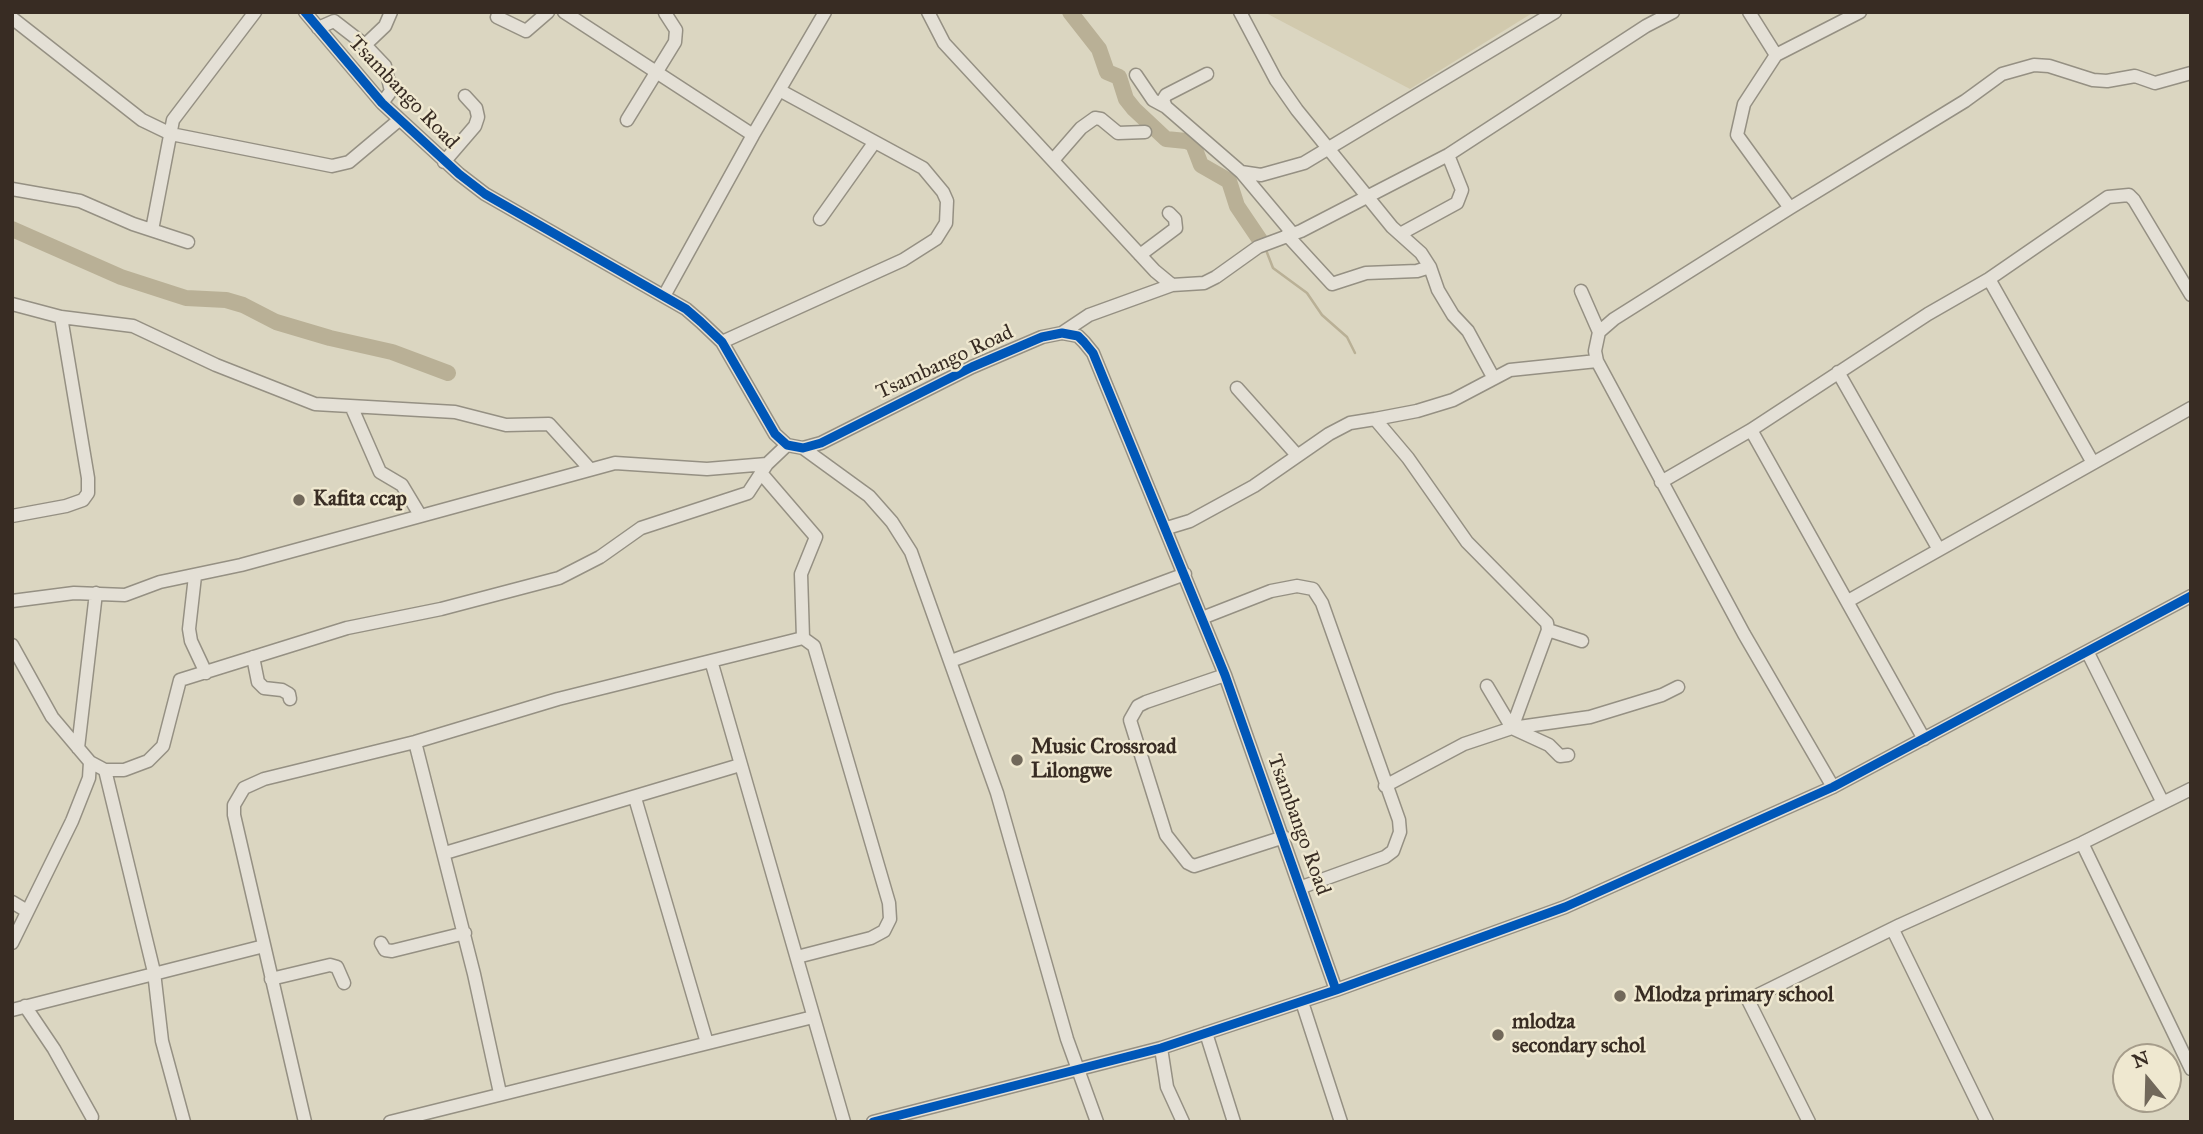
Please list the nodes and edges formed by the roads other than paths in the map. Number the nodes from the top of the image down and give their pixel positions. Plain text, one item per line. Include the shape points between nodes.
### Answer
1 (255, 12) edge
2 (305, 12) edge
3 (391, 12) edge
4 (548, 12) edge
5 (564, 12) edge
6 (825, 12) edge
7 (928, 12) edge
8 (1240, 12) edge
9 (1555, 12) edge
10 (1673, 12) edge
11 (1749, 12) edge
12 (1860, 12) edge
13 (665, 13) edge
14 (497, 17) dead end
15 (12, 18) edge
16 (318, 27) junction
17 (365, 45) junction
18 (1776, 55) junction
19 (656, 72) junction
20 (2191, 73) edge
21 (1207, 74) dead end
22 (1136, 75) dead end
23 (781, 91) junction
24 (466, 96) dead end
25 (383, 103) junction
26 (1166, 107) junction
27 (399, 120) junction
28 (627, 120) dead end
29 (1145, 132) dead end
30 (171, 134) junction
31 (753, 135) junction
32 (874, 143) junction
33 (1329, 148) junction
34 (1448, 155) junction
35 (1054, 159) junction
36 (444, 162) junction
37 (1241, 172) junction
38 (12, 189) edge
39 (1370, 196) junction
40 (1790, 208) junction
41 (1169, 213) dead end
42 (820, 219) dead end
43 (152, 230) junction
44 (1290, 234) junction
45 (1400, 234) junction
46 (188, 242) dead end
47 (1140, 255) junction
48 (1430, 267) junction
49 (1989, 279) junction
50 (1172, 285) junction
51 (1581, 291) dead end
52 (2191, 295) edge
53 (664, 296) junction
54 (12, 304) edge
55 (61, 317) junction
56 (1062, 332) junction
57 (1599, 332) junction
58 (722, 342) junction
59 (1597, 361) junction
60 (1838, 372) junction
61 (1493, 377) junction
62 (1237, 388) dead end
63 (352, 408) junction
64 (2191, 408) edge
65 (1376, 419) junction
66 (1751, 430) junction
67 (787, 445) junction
68 (803, 448) junction
69 (1296, 454) junction
70 (2093, 463) junction
71 (589, 468) junction
72 (764, 469) junction
73 (1661, 482) junction
74 (420, 515) junction
75 (12, 516) edge
76 (1167, 528) junction
77 (1938, 548) junction
78 (1185, 574) junction
79 (195, 576) junction
80 (96, 593) junction
81 (2191, 596) edge
82 (12, 601) edge
83 (1847, 601) junction
84 (1202, 618) junction
85 (1548, 630) junction
86 (803, 638) junction
87 (1582, 641) dead end
88 (12, 645) edge
89 (2088, 653) junction
90 (253, 657) junction
91 (951, 662) junction
92 (712, 663) junction
93 (206, 673) junction
94 (1225, 675) junction
95 (1487, 686) dead end
96 (1678, 687) dead end
97 (290, 699) dead end
98 (1512, 728) junction
99 (1923, 739) junction
100 (415, 742) junction
101 (78, 748) junction
102 (1568, 755) dead end
103 (90, 762) junction
104 (740, 765) junction
105 (105, 770) junction
106 (1385, 786) junction
107 (1833, 787) junction
108 (2191, 789) edge
109 (635, 798) junction
110 (2164, 803) junction
111 (1284, 837) junction
112 (2082, 844) junction
113 (445, 853) junction
114 (1302, 887) junction
115 (12, 902) edge
116 (27, 911) junction
117 (1893, 930) junction
118 (464, 933) junction
119 (12, 943) edge
120 (381, 943) dead end
121 (264, 946) junction
122 (797, 957) junction
123 (154, 972) junction
124 (271, 979) junction
125 (344, 983) dead end
126 (1336, 990) junction
127 (1302, 1002) junction
128 (26, 1006) junction
129 (12, 1010) edge
130 (813, 1017) junction
131 (1206, 1033) junction
132 (707, 1043) junction
133 (1161, 1048) junction
134 (2191, 1069) edge
135 (1078, 1071) junction
136 (500, 1094) junction
137 (92, 1117) dead end
138 (395, 1121) edge
139 (184, 1122) edge
140 (305, 1122) edge
141 (844, 1122) edge
142 (873, 1122) edge
143 (1097, 1122) edge
144 (1183, 1122) edge
145 (1234, 1122) edge
146 (1341, 1122) edge
147 (1810, 1122) edge
148 (1987, 1122) edge

1 - 30 street via 177,113
2 - 16 street, Tsambango Road
3 - 17 street via 385,26
4 - 14 street via 526,31
5 - 19 street
6 - 23 street
7 - 35 street via 944,43
8 - 33 street via 1276,80
9 - 33 street
10 - 34 street
11 - 18 street
12 - 18 street
13 - 19 street via 677,36
15 - 30 street via 142,120
16 - 17 street via 334,21
16 - 25 street, Tsambango Road
17 - 25 street via 390,78 391,90
18 - 40 street via 1744,104 1737,128 1740,142
19 - 28 street
19 - 31 street
20 - 40 street via 2155,83 2135,76 2093,80 2034,65 2002,74
21 - 26 street via 1166,95
22 - 26 street via 1153,100
23 - 31 street
23 - 32 street
24 - 36 street via 476,108 475,126
25 - 27 street, Tsambango Road
26 - 37 street
27 - 30 street via 349,162 332,166
27 - 36 street, Tsambango Road
29 - 35 street via 1118,133 1095,118
30 - 43 street
31 - 53 street
32 - 42 street
32 - 58 street via 923,168 939,184 948,213 936,239 902,260
33 - 37 street via 1304,163 1266,174
33 - 39 street
34 - 39 street
34 - 45 street via 1462,190 1457,203
35 - 47 street
36 - 53 street, Tsambango Road via 485,194
37 - 44 street
38 - 43 street via 80,201
39 - 44 street
39 - 45 street
40 - 57 street
41 - 47 street via 1176,228
43 - 46 street
44 - 48 street via 1332,284 1366,273
44 - 50 street via 1258,247 1204,283
45 - 48 street
47 - 50 street
48 - 61 street via 1438,290
49 - 52 street via 2108,197 2119,194 2134,200
49 - 60 street
49 - 70 street
50 - 56 street via 1089,315
51 - 57 street
53 - 58 street, Tsambango Road
54 - 55 street
55 - 63 street via 133,326 315,404
55 - 75 street via 88,493 66,506
56 - 68 street, Tsambango Road via 982,362
56 - 76 street, Tsambango Road via 1077,336 1093,353
57 - 59 street
58 - 67 street, Tsambango Road via 775,434
59 - 61 street via 1510,370
59 - 73 street
60 - 66 street
60 - 77 street
61 - 65 street via 1453,400
62 - 69 street
63 - 71 street via 421,409 506,425 549,424
63 - 74 street via 380,471 402,485
64 - 70 street
65 - 69 street via 1350,423
65 - 85 street via 1467,542 1543,618
66 - 73 street
66 - 83 street
67 - 68 street
67 - 72 street
68 - 91 street via 869,496 892,522 911,552
69 - 76 street via 1254,486 1190,521
70 - 77 street
71 - 72 street via 638,462
71 - 74 street
72 - 86 street via 816,537 800,574
72 - 90 street via 748,493 641,528 559,578 347,628
73 - 107 street
74 - 79 street
76 - 78 street, Tsambango Road
77 - 83 street
78 - 84 street, Tsambango Road
78 - 91 street
79 - 80 street via 125,595
79 - 93 street via 189,629
80 - 82 street
80 - 101 street
81 - 89 street
83 - 99 street
84 - 94 street, Tsambango Road
84 - 106 street via 1282,588 1313,589 1322,603
85 - 87 street
85 - 98 street
86 - 92 street
86 - 122 street via 814,646 890,919 884,931 871,938
88 - 101 street via 52,717
89 - 99 street
89 - 110 street
90 - 93 street
90 - 97 street via 258,682 264,688 282,690
91 - 135 street via 997,793
92 - 100 street via 558,699
92 - 104 street
93 - 105 street via 178,682 168,735 156,754 135,767
94 - 111 street, Tsambango Road
94 - 111 street via 1146,702 1130,720 1166,835 1195,866
95 - 98 street
96 - 98 street via 1570,722
98 - 102 street via 1549,745 1560,756
98 - 106 street via 1451,750
99 - 107 street
100 - 113 street
100 - 121 street via 264,779 238,796 234,816
101 - 103 street
103 - 105 street
103 - 116 street via 89,778 72,821
104 - 109 street
104 - 122 street
105 - 123 street
106 - 114 street via 1400,832 1393,851
107 - 126 street via 1565,907
108 - 110 street
109 - 113 street
109 - 132 street
110 - 112 street
111 - 114 street, Tsambango Road
112 - 117 street
112 - 134 street
113 - 118 street
114 - 126 street, Tsambango Road
115 - 116 street
116 - 119 street
117 - 147 street via 1748,1000
117 - 148 street
118 - 120 street via 392,951
118 - 136 street
121 - 123 street
121 - 124 street
122 - 130 street
123 - 128 street
123 - 139 street via 162,1041
124 - 125 street via 330,965 337,967
124 - 140 street
126 - 127 street
127 - 131 street
127 - 146 street
128 - 129 street
128 - 137 street
130 - 132 street
130 - 141 street
131 - 133 street
131 - 145 street
132 - 136 street
133 - 135 street
133 - 144 street via 1167,1087
135 - 142 street
135 - 143 street
136 - 138 street

